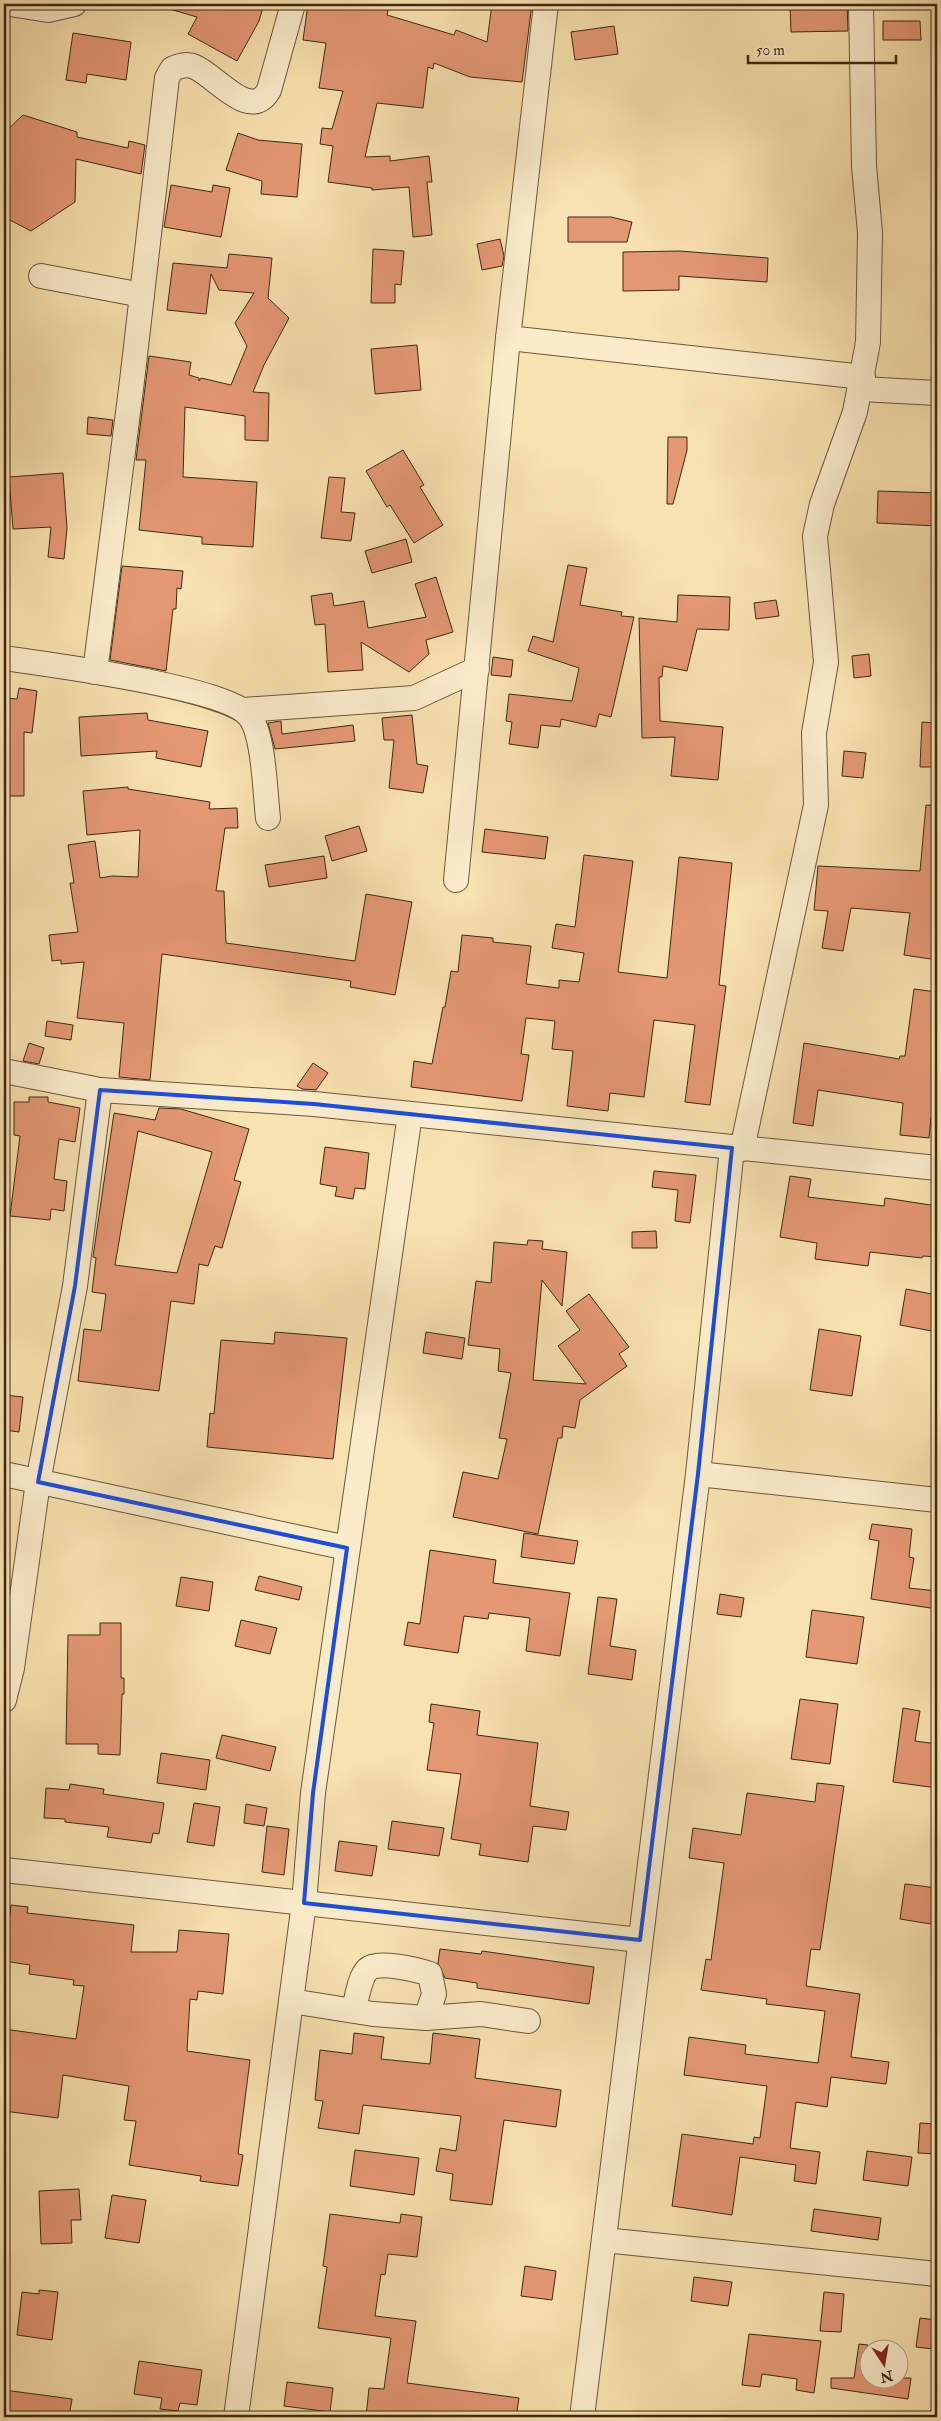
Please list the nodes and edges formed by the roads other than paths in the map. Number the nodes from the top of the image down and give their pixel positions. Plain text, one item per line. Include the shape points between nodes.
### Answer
1 (10, 4) edge
2 (74, 4) edge
3 (293, 4) edge
4 (546, 4) edge
5 (860, 4) edge
6 (41, 276) dead end
7 (142, 295) junction
8 (508, 338) junction
9 (862, 383) junction
10 (937, 393) edge
11 (4, 658) edge
12 (477, 669) junction
13 (95, 672) junction
14 (244, 710) junction
15 (268, 818) dead end
16 (456, 880) dead end
17 (4, 1071) edge
18 (100, 1090) junction
19 (410, 1114) junction
20 (737, 1148) junction
21 (937, 1168) edge
22 (4, 1474) edge
23 (698, 1474) junction
24 (38, 1482) junction
25 (937, 1500) edge
26 (347, 1548) junction
27 (4, 1700) edge
28 (4, 1870) edge
29 (304, 1903) junction
30 (640, 1940) junction
31 (291, 2001) junction
32 (354, 2010) junction
33 (426, 2018) junction
34 (528, 2020) dead end
35 (604, 2240) junction
36 (937, 2274) edge
37 (236, 2417) edge
38 (582, 2417) edge

1 - 2 street via 48,10
3 - 7 street via 269,90 259,102 246,102 194,66 182,65 172,69 167,78
4 - 8 street
5 - 9 street via 864,166 870,233 868,342
6 - 7 street
7 - 13 street
8 - 9 street
8 - 12 street
9 - 10 street
9 - 20 street via 822,504 815,536 826,662 814,733 816,805
11 - 13 street
12 - 14 street via 414,698
12 - 16 street
13 - 14 street via 228,701
14 - 15 street via 256,728
17 - 18 street
18 - 19 street via 314,1104
18 - 24 street via 75,1286
19 - 20 street
19 - 26 street
20 - 21 street
20 - 23 street
22 - 24 street
23 - 25 street
23 - 30 street
24 - 26 street
24 - 27 street via 12,1668
26 - 29 street via 313,1793
28 - 29 street
29 - 30 street
29 - 31 street
30 - 35 street
31 - 32 street
31 - 37 street
32 - 33 street
32 - 33 street via 367,1970 372,1966 388,1966 430,1974 434,1994
33 - 34 street via 480,2014
35 - 36 street
35 - 38 street

